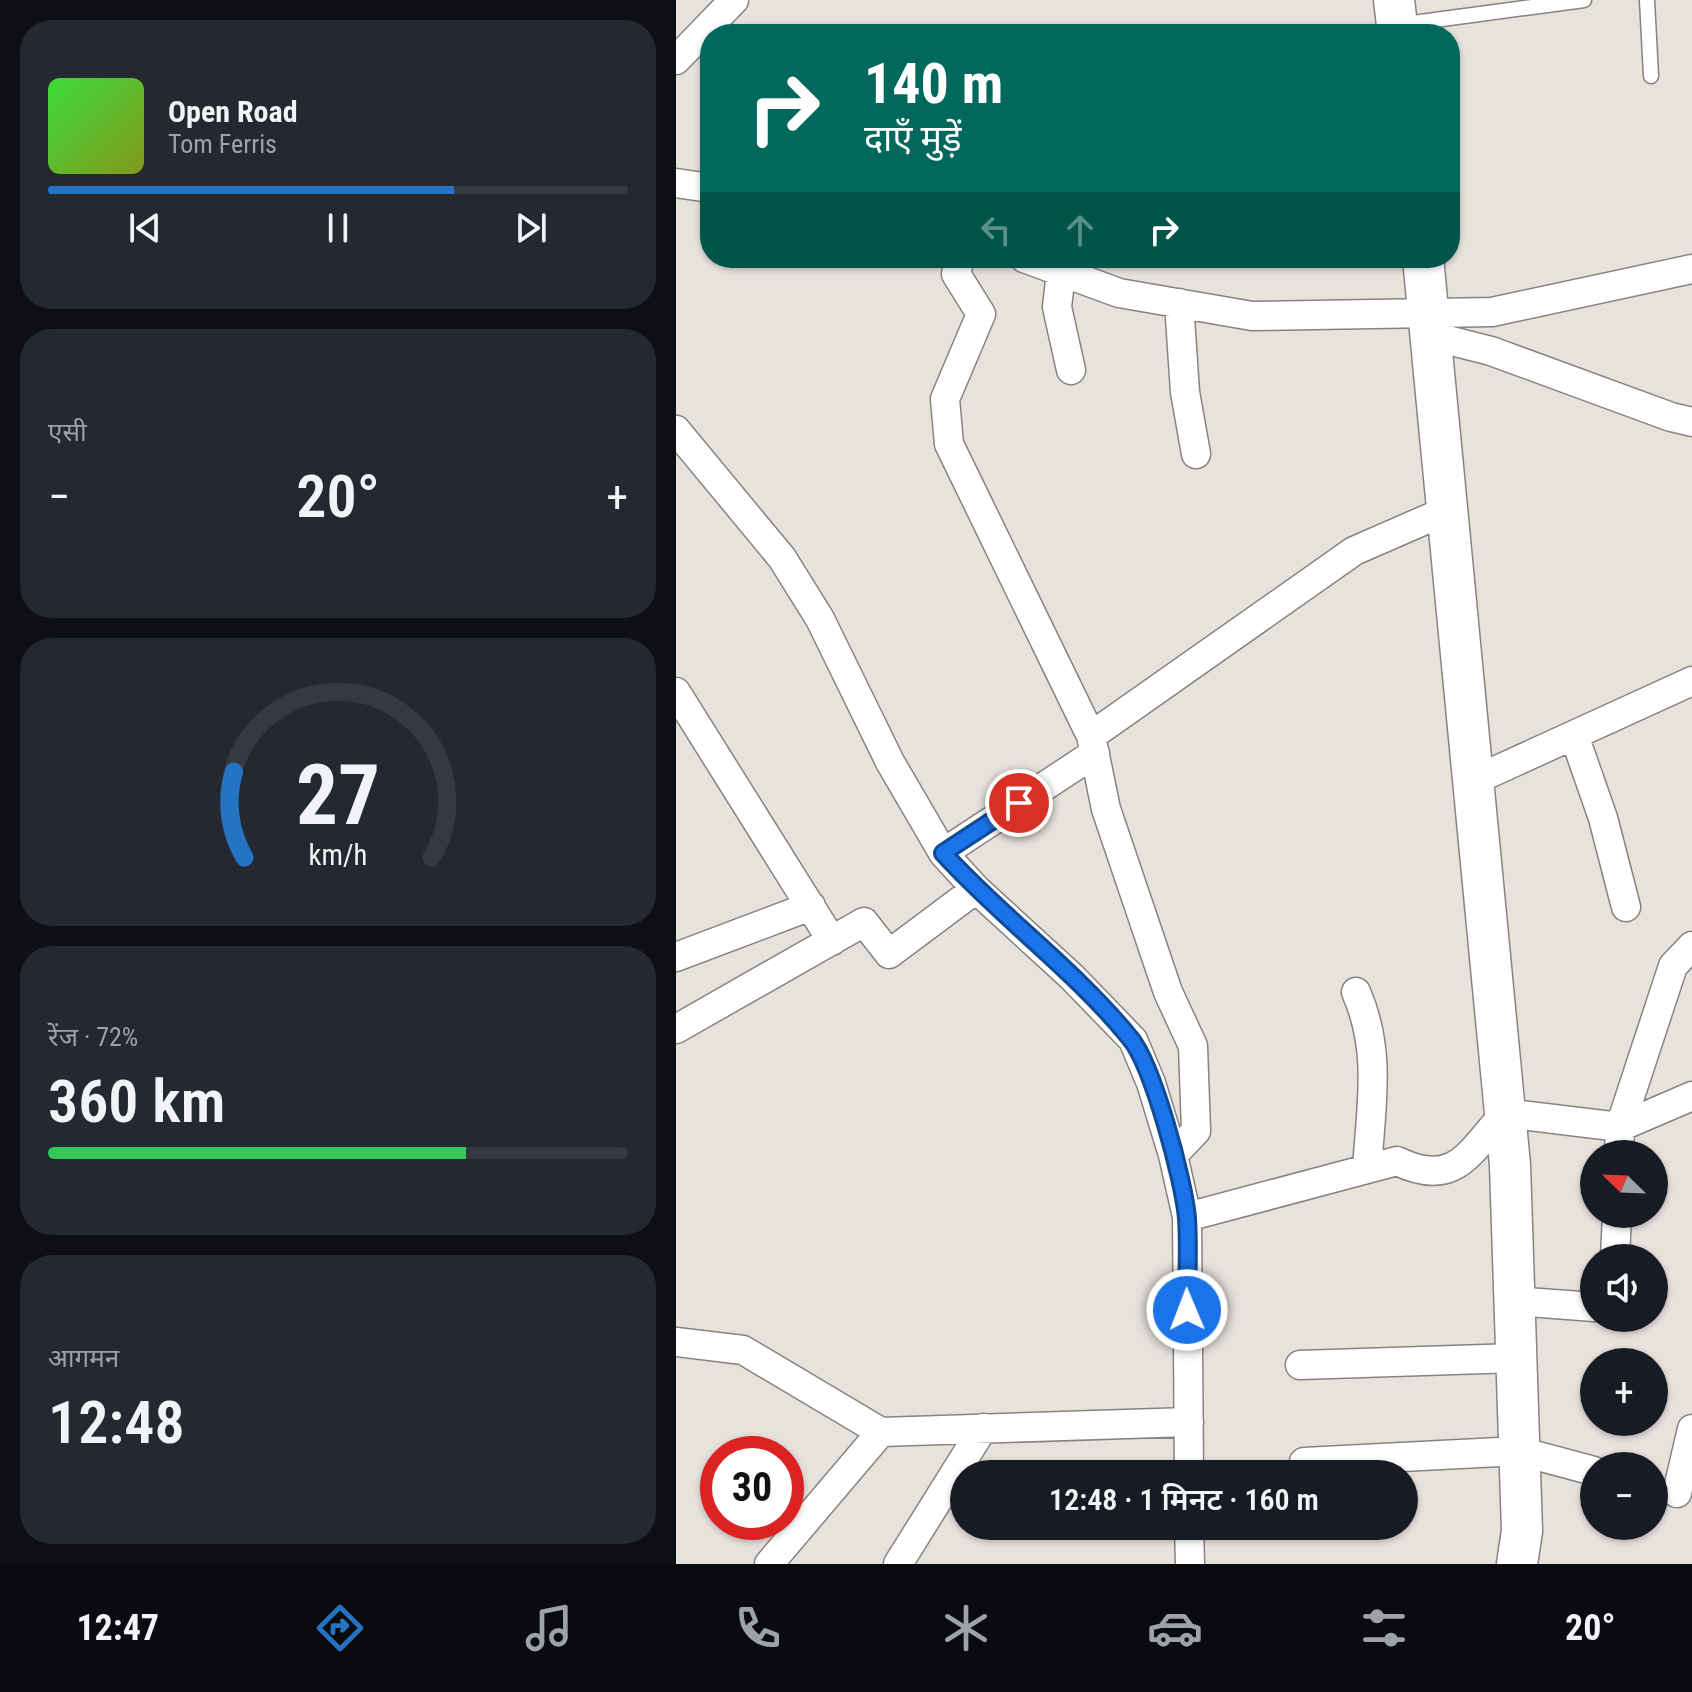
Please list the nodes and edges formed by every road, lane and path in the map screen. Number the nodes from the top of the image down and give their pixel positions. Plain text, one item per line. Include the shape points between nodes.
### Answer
1 (734, 0) edge
2 (1584, 0) edge
3 (1647, 0) edge
4 (1396, 20) edge
5 (711, 24) edge
6 (700, 35) edge
7 (676, 60) edge
8 (1651, 76) dead end
9 (676, 183) edge
10 (700, 187) edge
11 (958, 268) edge
12 (1050, 268) edge
13 (1424, 268) edge
14 (1692, 269) edge
15 (1061, 272) junction
16 (1179, 303) junction
17 (1430, 324) junction
18 (1071, 370) dead end
19 (1692, 422) edge
20 (676, 430) edge
21 (1196, 454) dead end
22 (1448, 510) junction
23 (1692, 681) edge
24 (676, 692) edge
25 (1574, 735) junction
26 (1093, 744) junction
27 (1473, 781) junction
28 (943, 853) junction
29 (976, 889) junction
30 (811, 906) junction
31 (1626, 907) dead end
32 (832, 941) junction
33 (1692, 946) edge
34 (676, 957) edge
35 (1356, 992) dead end
36 (676, 1029) edge
37 (1692, 1096) edge
38 (1505, 1113) junction
39 (1619, 1140) edge
40 (1173, 1155) junction
41 (1367, 1169) junction
42 (1187, 1217) junction
43 (1514, 1301) junction
44 (1580, 1306) edge
45 (676, 1342) edge
46 (1516, 1358) junction
47 (1300, 1365) dead end
48 (1189, 1422) junction
49 (983, 1428) junction
50 (1692, 1429) edge
51 (881, 1432) junction
52 (1519, 1451) junction
53 (1189, 1460) edge
54 (1343, 1460) edge
55 (1580, 1467) edge
56 (1674, 1494) edge
57 (1189, 1540) edge
58 (769, 1564) edge
59 (898, 1564) edge
60 (1190, 1564) edge
61 (1517, 1564) edge

1 - 5 street
2 - 4 lane
3 - 8 lane
6 - 7 street
9 - 10 street
11 - 26 street via 956,274 981,314 945,399 949,444
12 - 15 street
13 - 17 main road
14 - 17 street
15 - 16 street via 1119,293
15 - 18 street via 1057,307
16 - 17 street via 1252,316
16 - 21 street
17 - 19 street
17 - 22 main road
20 - 28 street via 782,558 820,619 890,762
22 - 26 street via 1354,551
22 - 27 main road
23 - 25 street
24 - 30 street
25 - 27 street
25 - 31 street
26 - 28 street
26 - 40 street via 1106,809 1168,992 1193,1046 1196,1131
27 - 38 main road
28 - 29 street
29 - 32 street via 889,954 864,922
29 - 40 street via 1133,1040
30 - 32 street
30 - 34 street
32 - 36 street
33 - 39 street via 1673,966
35 - 41 street via 1374,1050
37 - 39 street
38 - 39 street
38 - 41 street via 1455,1168 1422,1173 1397,1161
38 - 43 main road
40 - 42 street
41 - 42 street
42 - 48 street
43 - 44 street
43 - 46 main road
45 - 51 street via 743,1350
46 - 47 street
46 - 52 main road
48 - 49 street
48 - 53 street
49 - 51 street
49 - 59 street
50 - 56 street
51 - 58 street
52 - 54 street
52 - 55 street
52 - 61 main road via 1522,1531
57 - 60 street

